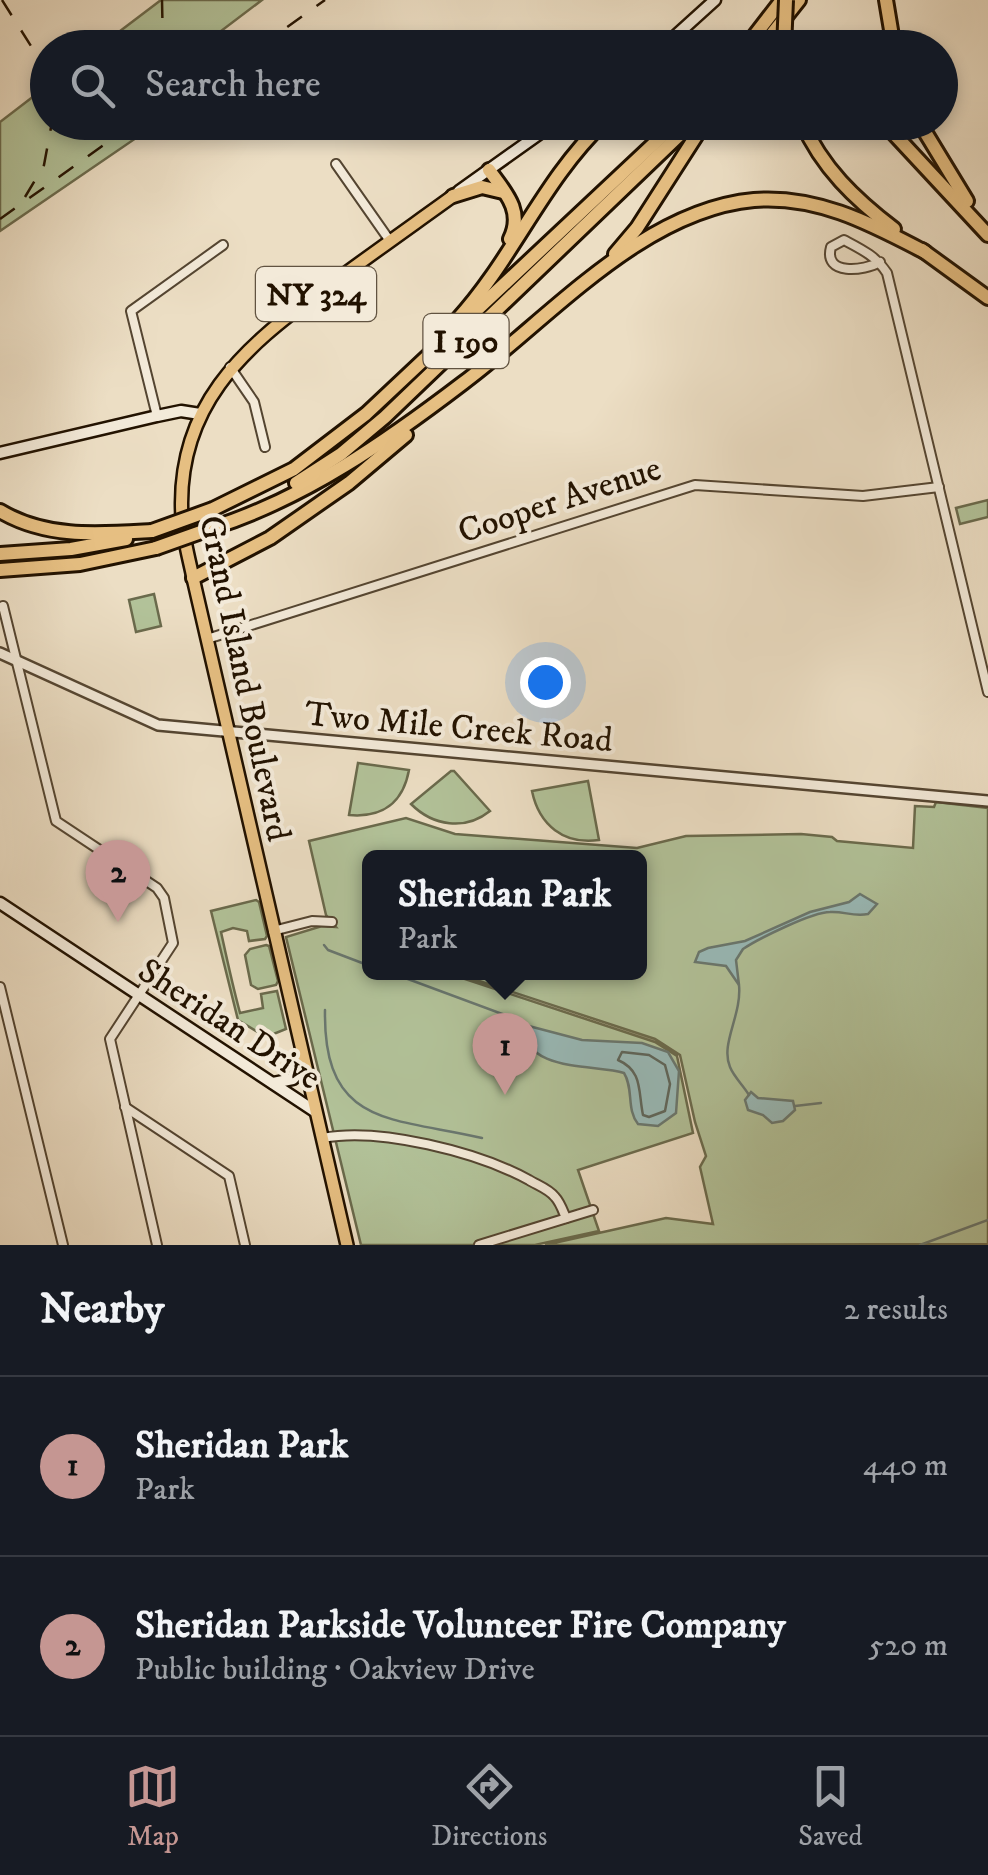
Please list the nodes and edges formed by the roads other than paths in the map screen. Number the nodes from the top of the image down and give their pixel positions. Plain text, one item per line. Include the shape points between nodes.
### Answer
1 (716, 0) edge
2 (784, 0) edge
3 (799, 0) edge
4 (886, 0) edge
5 (682, 30) edge
6 (760, 30) edge
7 (776, 30) edge
8 (784, 30) edge
9 (891, 30) edge
10 (531, 140) edge
11 (588, 140) edge
12 (658, 140) edge
13 (674, 140) edge
14 (694, 140) edge
15 (810, 140) edge
16 (899, 140) edge
17 (929, 140) edge
18 (336, 164) dead end
19 (489, 170) junction
20 (506, 194) junction
21 (453, 196) junction
22 (986, 233) edge
23 (390, 241) junction
24 (224, 245) dead end
25 (925, 252) junction
26 (880, 262) junction
27 (499, 269) junction
28 (585, 284) junction
29 (988, 298) edge
30 (230, 368) junction
31 (402, 380) junction
32 (463, 383) junction
33 (200, 414) junction
34 (157, 416) junction
35 (265, 447) dead end
36 (0, 453) edge
37 (939, 487) junction
38 (0, 512) edge
39 (215, 527) junction
40 (152, 531) junction
41 (0, 554) edge
42 (0, 570) edge
43 (193, 578) junction
44 (4, 606) dead end
45 (207, 638) junction
46 (0, 652) edge
47 (18, 662) junction
48 (988, 692) edge
49 (227, 732) junction
50 (988, 801) edge
51 (0, 903) edge
52 (332, 922) dead end
53 (273, 930) junction
54 (0, 987) edge
55 (138, 995) junction
56 (305, 1065) junction
57 (271, 1083) junction
58 (125, 1107) junction
59 (316, 1112) junction
60 (322, 1138) junction
61 (593, 1210) dead end
62 (566, 1218) junction
63 (63, 1245) edge
64 (157, 1245) edge
65 (245, 1245) edge
66 (347, 1245) edge
67 (480, 1245) edge

1 - 5 main road
2 - 6 highway
2 - 8 highway, bridge
3 - 7 highway
4 - 9 highway
10 - 19 main road, Grand Island Boulevard / NY 324
11 - 27 highway
12 - 31 highway, I 190
13 - 39 highway, I 190 via 385,417 309,476
14 - 28 highway via 638,228
15 - 25 highway via 865,207
16 - 22 highway
17 - 22 highway
18 - 23 street
19 - 20 highway
19 - 21 main road, Grand Island Boulevard / NY 324
20 - 21 highway via 482,187
20 - 27 highway via 516,222
21 - 23 main road, Grand Island Boulevard / NY 324
23 - 30 main road, Grand Island Boulevard / NY 324 via 277,322
24 - 34 street via 131,310
25 - 28 highway via 843,212 756,200 694,214
25 - 29 highway
26 - 26 street via 844,240 829,255 839,268
26 - 37 street
27 - 31 highway
28 - 32 highway
30 - 33 main road, Grand Island Boulevard / NY 324
30 - 35 street via 254,402
31 - 40 highway, I 190, bridge via 294,469 213,510
32 - 39 highway via 340,468
32 - 43 highway via 350,482 270,538
33 - 34 main road
33 - 43 main road, Grand Island Boulevard / NY 324 via 182,496
34 - 36 main road
37 - 45 street, Cooper Avenue via 864,496 694,485
37 - 48 street
38 - 40 highway via 72,534
39 - 42 highway, I 190, bridge via 80,564
40 - 41 highway, I 190 via 103,545
43 - 45 main road, Grand Island Boulevard / NY 324
44 - 47 street
45 - 49 main road, Grand Island Boulevard / NY 324
46 - 47 street, Two Mile Creek Road
47 - 49 street, Two Mile Creek Road via 158,725
47 - 55 street via 56,822 164,898 173,943
49 - 50 street, Two Mile Creek Road
49 - 53 main road, Grand Island Boulevard / NY 324
51 - 55 main road, Sheridan Drive
52 - 53 street
53 - 56 main road, Grand Island Boulevard / NY 324
54 - 63 street
55 - 57 main road, Sheridan Drive
55 - 58 street via 110,1040
56 - 57 main road via 293,1079
56 - 59 main road, Grand Island Boulevard / NY 324
57 - 59 main road, Sheridan Drive
58 - 64 street
58 - 65 street via 229,1176
59 - 60 main road, Sheridan Drive / NY 324
60 - 62 street via 352,1134 482,1159 552,1193
60 - 66 main road, Sheridan Drive / NY 324
61 - 62 street
62 - 67 street

